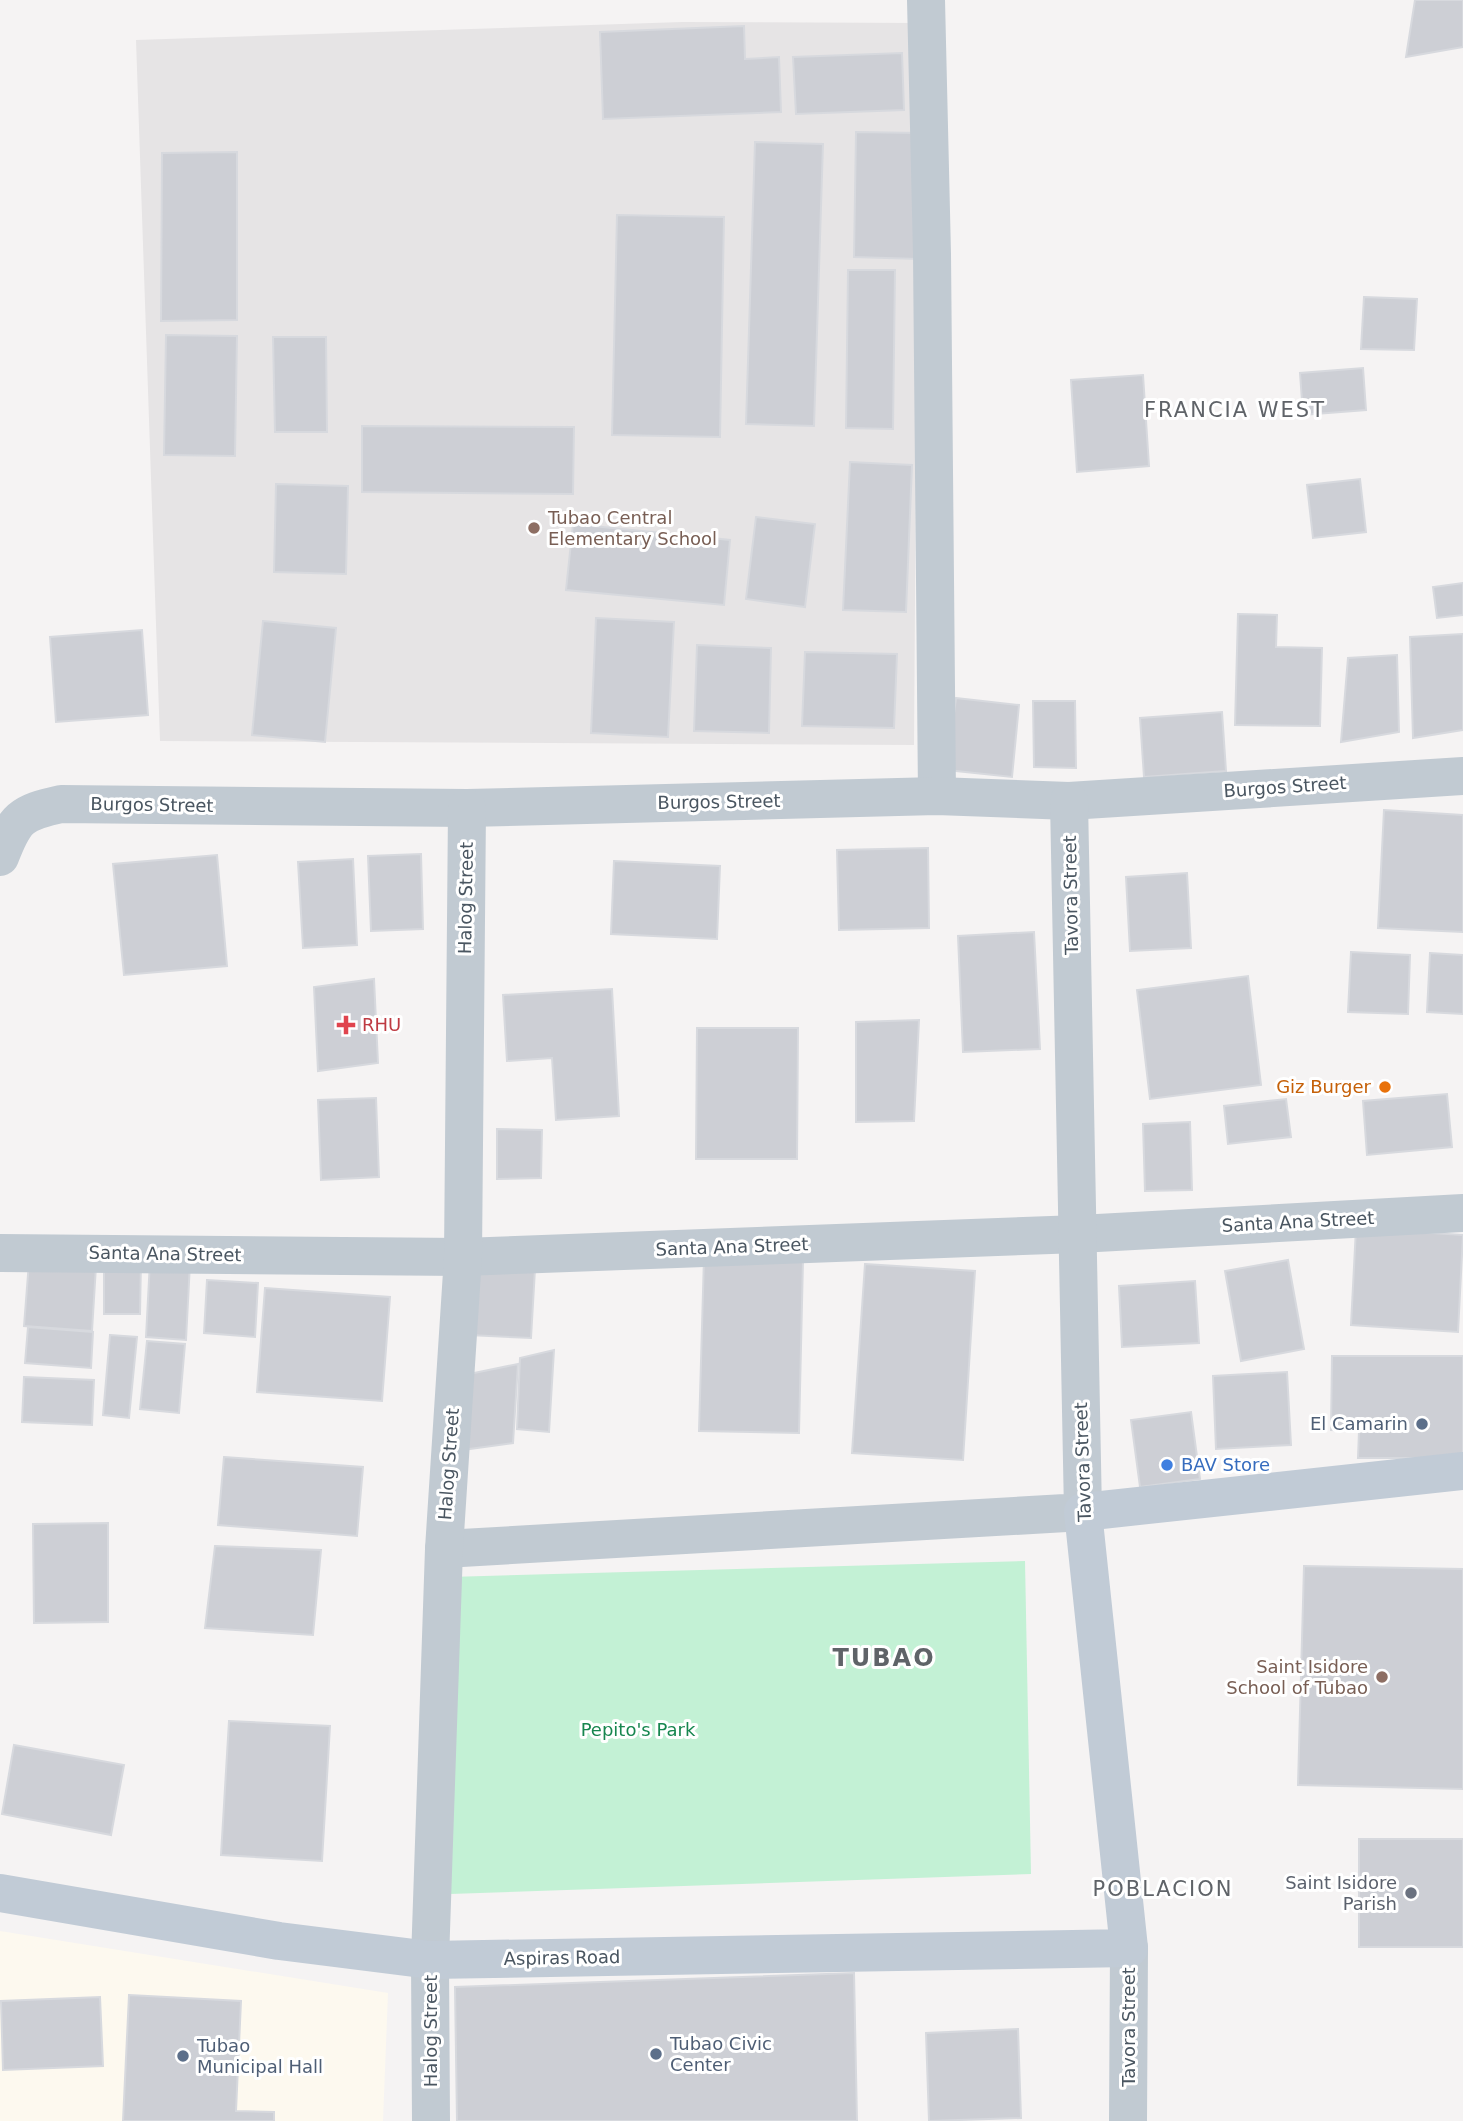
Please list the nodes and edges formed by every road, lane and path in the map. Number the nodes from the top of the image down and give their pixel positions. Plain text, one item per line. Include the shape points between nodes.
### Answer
1 (926, 0) edge
2 (1463, 776) edge
3 (937, 796) junction
4 (1069, 801) junction
5 (467, 808) junction
6 (0, 857) edge
7 (1463, 1213) edge
8 (1079, 1234) junction
9 (0, 1253) edge
10 (463, 1257) junction
11 (1463, 1471) edge
12 (1083, 1512) junction
13 (444, 1549) junction
14 (0, 1893) edge
15 (1129, 1948) junction
16 (430, 1960) junction
17 (431, 2121) edge
18 (1128, 2121) edge

1 - 3 street
2 - 4 street, Burgos Street
3 - 4 street, Burgos Street
3 - 5 street, Burgos Street
4 - 8 street, Tavora Street
5 - 6 street, Burgos Street via 61,804 37,809 17,821
5 - 10 street, Halog Street
7 - 8 street, Santa Ana Street
8 - 10 street, Santa Ana Street
8 - 12 street, Tavora Street
9 - 10 street, Santa Ana Street
10 - 13 street, Halog Street
11 - 12 main road
12 - 13 street
12 - 15 main road, Tavora Street
13 - 16 street, Halog Street
14 - 16 main road, Aspiras Road via 279,1941
15 - 16 main road, Aspiras Road
15 - 18 street, Tavora Street
16 - 17 street, Halog Street

